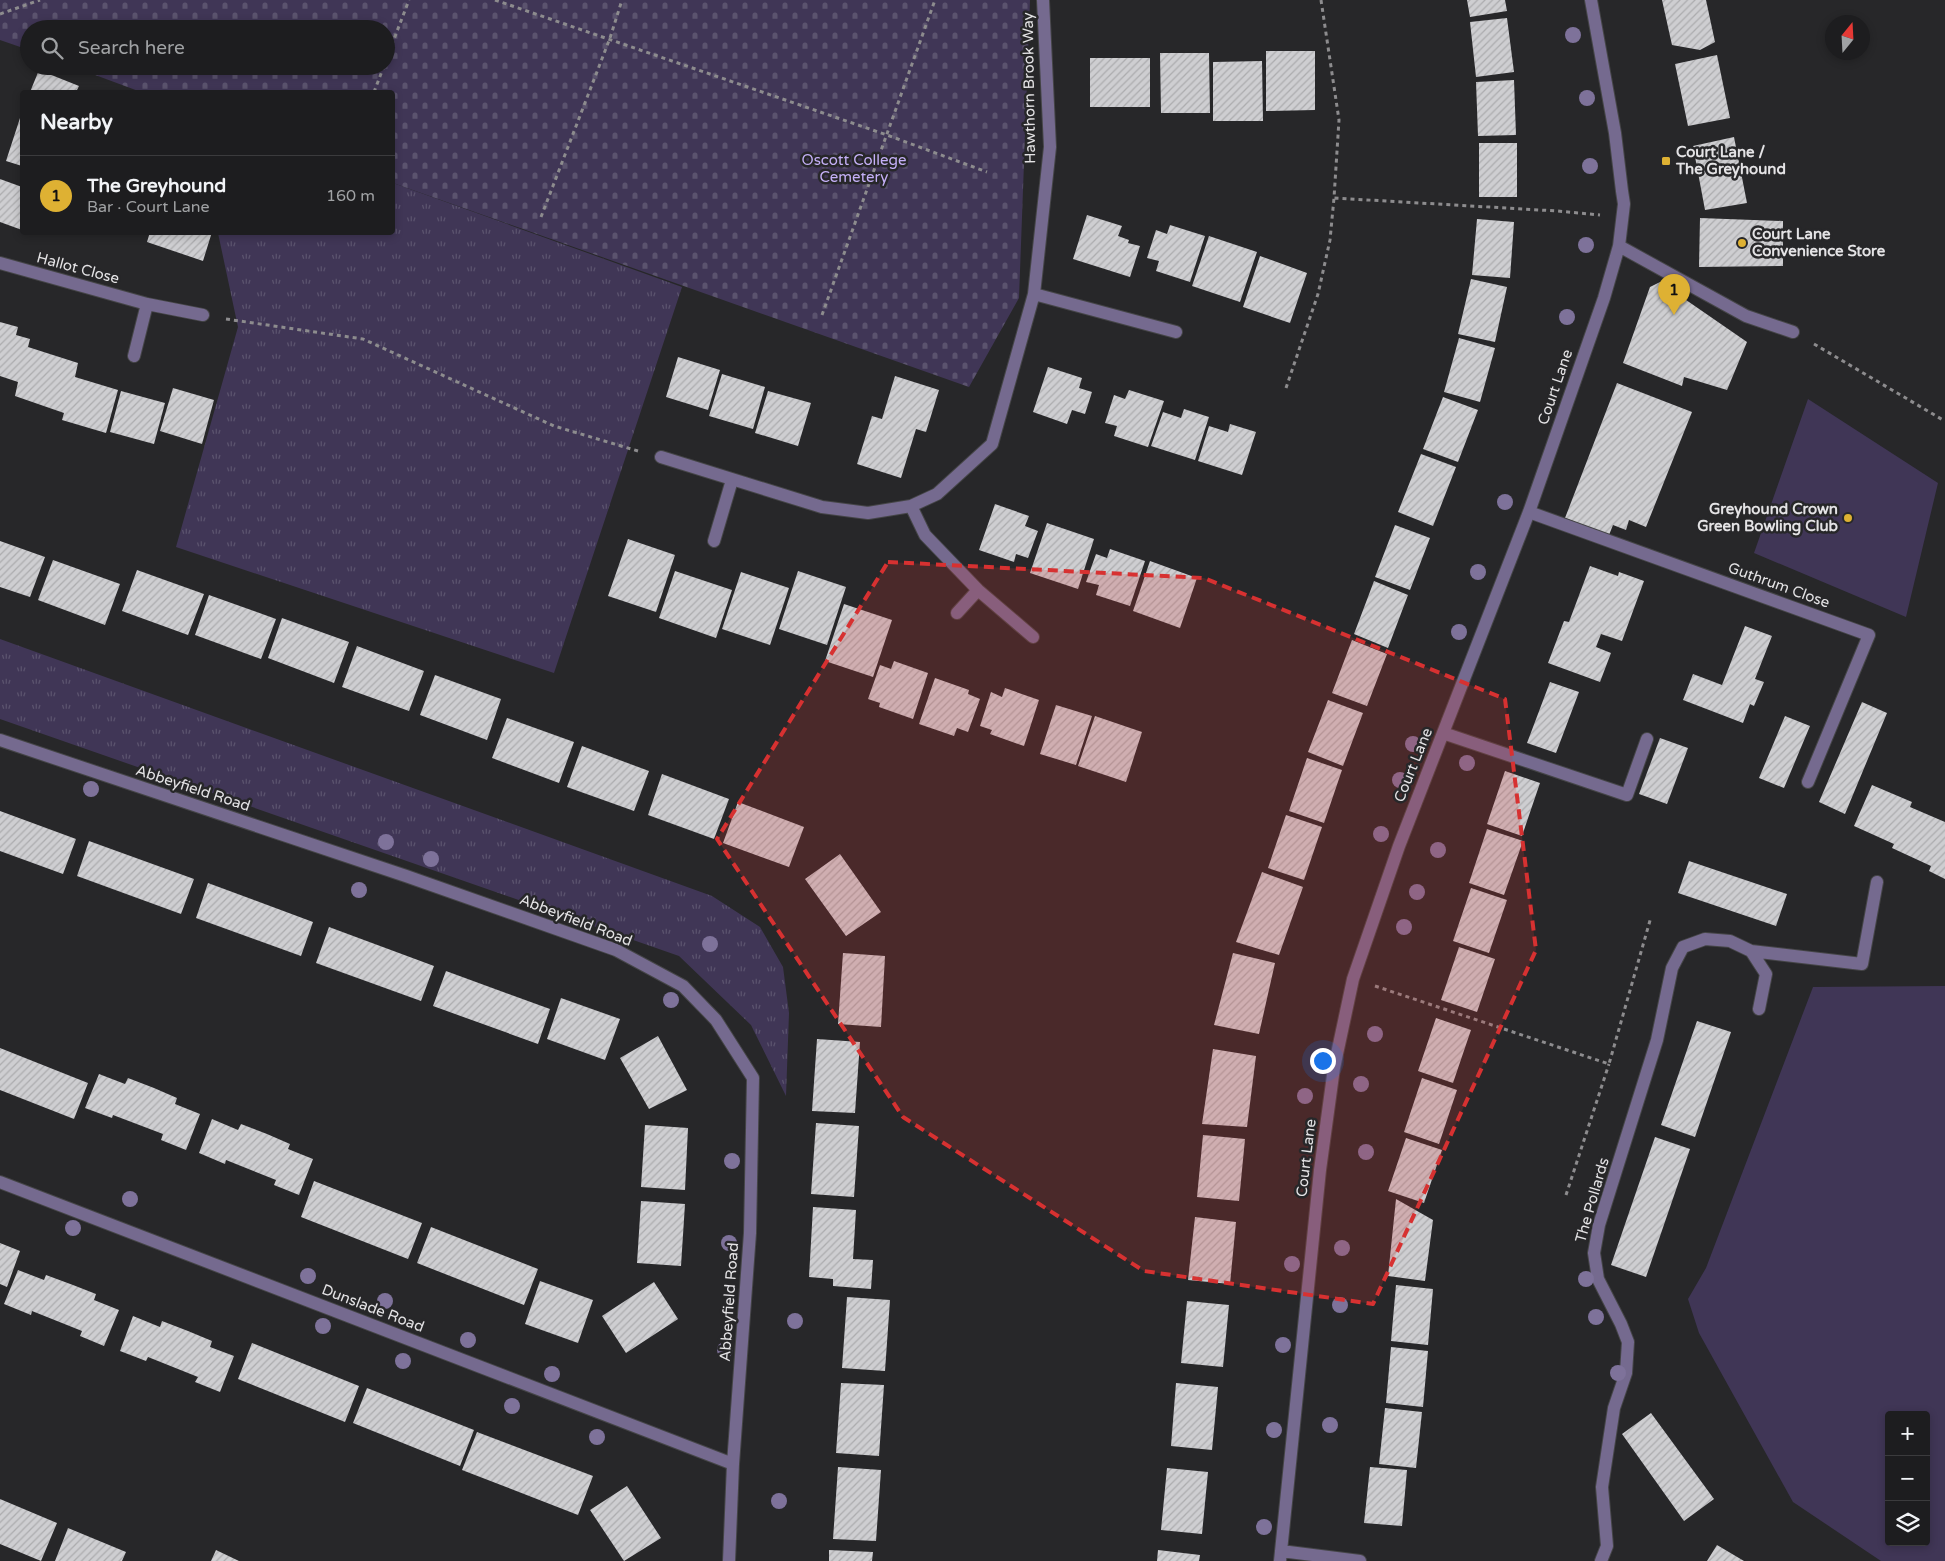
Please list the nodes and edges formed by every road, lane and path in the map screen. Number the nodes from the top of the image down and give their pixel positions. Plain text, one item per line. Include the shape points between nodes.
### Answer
1 (40, 0) edge
2 (408, 0) edge
3 (495, 0) edge
4 (622, 0) edge
5 (935, 0) edge
6 (1042, 0) edge
7 (1321, 0) edge
8 (1591, 0) edge
9 (0, 14) edge
10 (395, 35) edge
11 (610, 38) junction
12 (381, 75) edge
13 (375, 90) edge
14 (887, 134) junction
15 (987, 172) dead end
16 (1334, 198) junction
17 (541, 217) dead end
18 (1623, 218) junction
19 (1619, 246) junction
20 (0, 262) edge
21 (1034, 294) junction
22 (147, 304) junction
23 (822, 314) dead end
24 (203, 315) joint
25 (1176, 332) dead end
26 (1793, 332) joint
27 (134, 356) dead end
28 (1286, 388) dead end
29 (1945, 419) edge
30 (661, 457) joint
31 (732, 480) junction
32 (911, 506) junction
33 (1529, 512) junction
34 (714, 541) dead end
35 (978, 590) junction
36 (957, 613) dead end
37 (1033, 637) dead end
38 (1443, 733) junction
39 (1648, 739) dead end
40 (0, 740) edge
41 (1808, 782) dead end
42 (1877, 882) dead end
43 (1651, 917) dead end
44 (1752, 951) junction
45 (1353, 979) junction
46 (1759, 1008) dead end
47 (1609, 1064) junction
48 (0, 1182) edge
49 (1566, 1195) dead end
50 (734, 1464) junction
51 (1281, 1556) edge
52 (729, 1561) edge
53 (1360, 1561) edge
54 (1601, 1561) edge

1 - 9 path
2 - 10 path
3 - 11 path
4 - 11 path
5 - 14 path
6 - 21 street, Hawthorn Brook Way via 1050,147
7 - 16 path via 1339,120
8 - 18 street, Court Lane via 1615,133
11 - 14 path
11 - 17 path
12 - 13 path
14 - 15 path
14 - 23 path
16 - 18 path
16 - 28 path via 1330,240 1318,294
18 - 19 street, Court Lane
19 - 26 street via 1746,316
19 - 33 street, Court Lane
20 - 22 street, Hallot Close
21 - 25 street
21 - 32 street, Hawthorn Brook Way via 992,444 937,494
22 - 24 street, Hallot Close
22 - 27 street
24 - 30 path via 363,339 554,426
26 - 29 path
30 - 31 street, Hawthorn Brook Way
31 - 32 street, Hawthorn Brook Way via 822,507 868,513
31 - 34 street
32 - 35 street via 925,535
33 - 38 street, Court Lane
33 - 41 street, Guthrum Close via 1869,635
35 - 36 street
35 - 37 street
38 - 39 street via 1627,795
38 - 45 street, Court Lane
40 - 50 street, Abbeyfield Road via 616,950 683,986 716,1020 753,1078 750,1233
42 - 44 street, The Pollards via 1862,964
43 - 47 path
44 - 46 street via 1766,974
44 - 54 street, The Pollards via 1730,941 1705,939 1683,948 1672,968 1657,1040 1599,1225 1594,1253 1598,1279 1628,1342 1626,1373 1614,1408 1602,1487 1607,1546
45 - 47 path
45 - 51 street, Court Lane via 1334,1068 1320,1170
47 - 49 path
48 - 50 street, Dunslade Road
50 - 52 street, Abbeyfield Road
51 - 53 street

